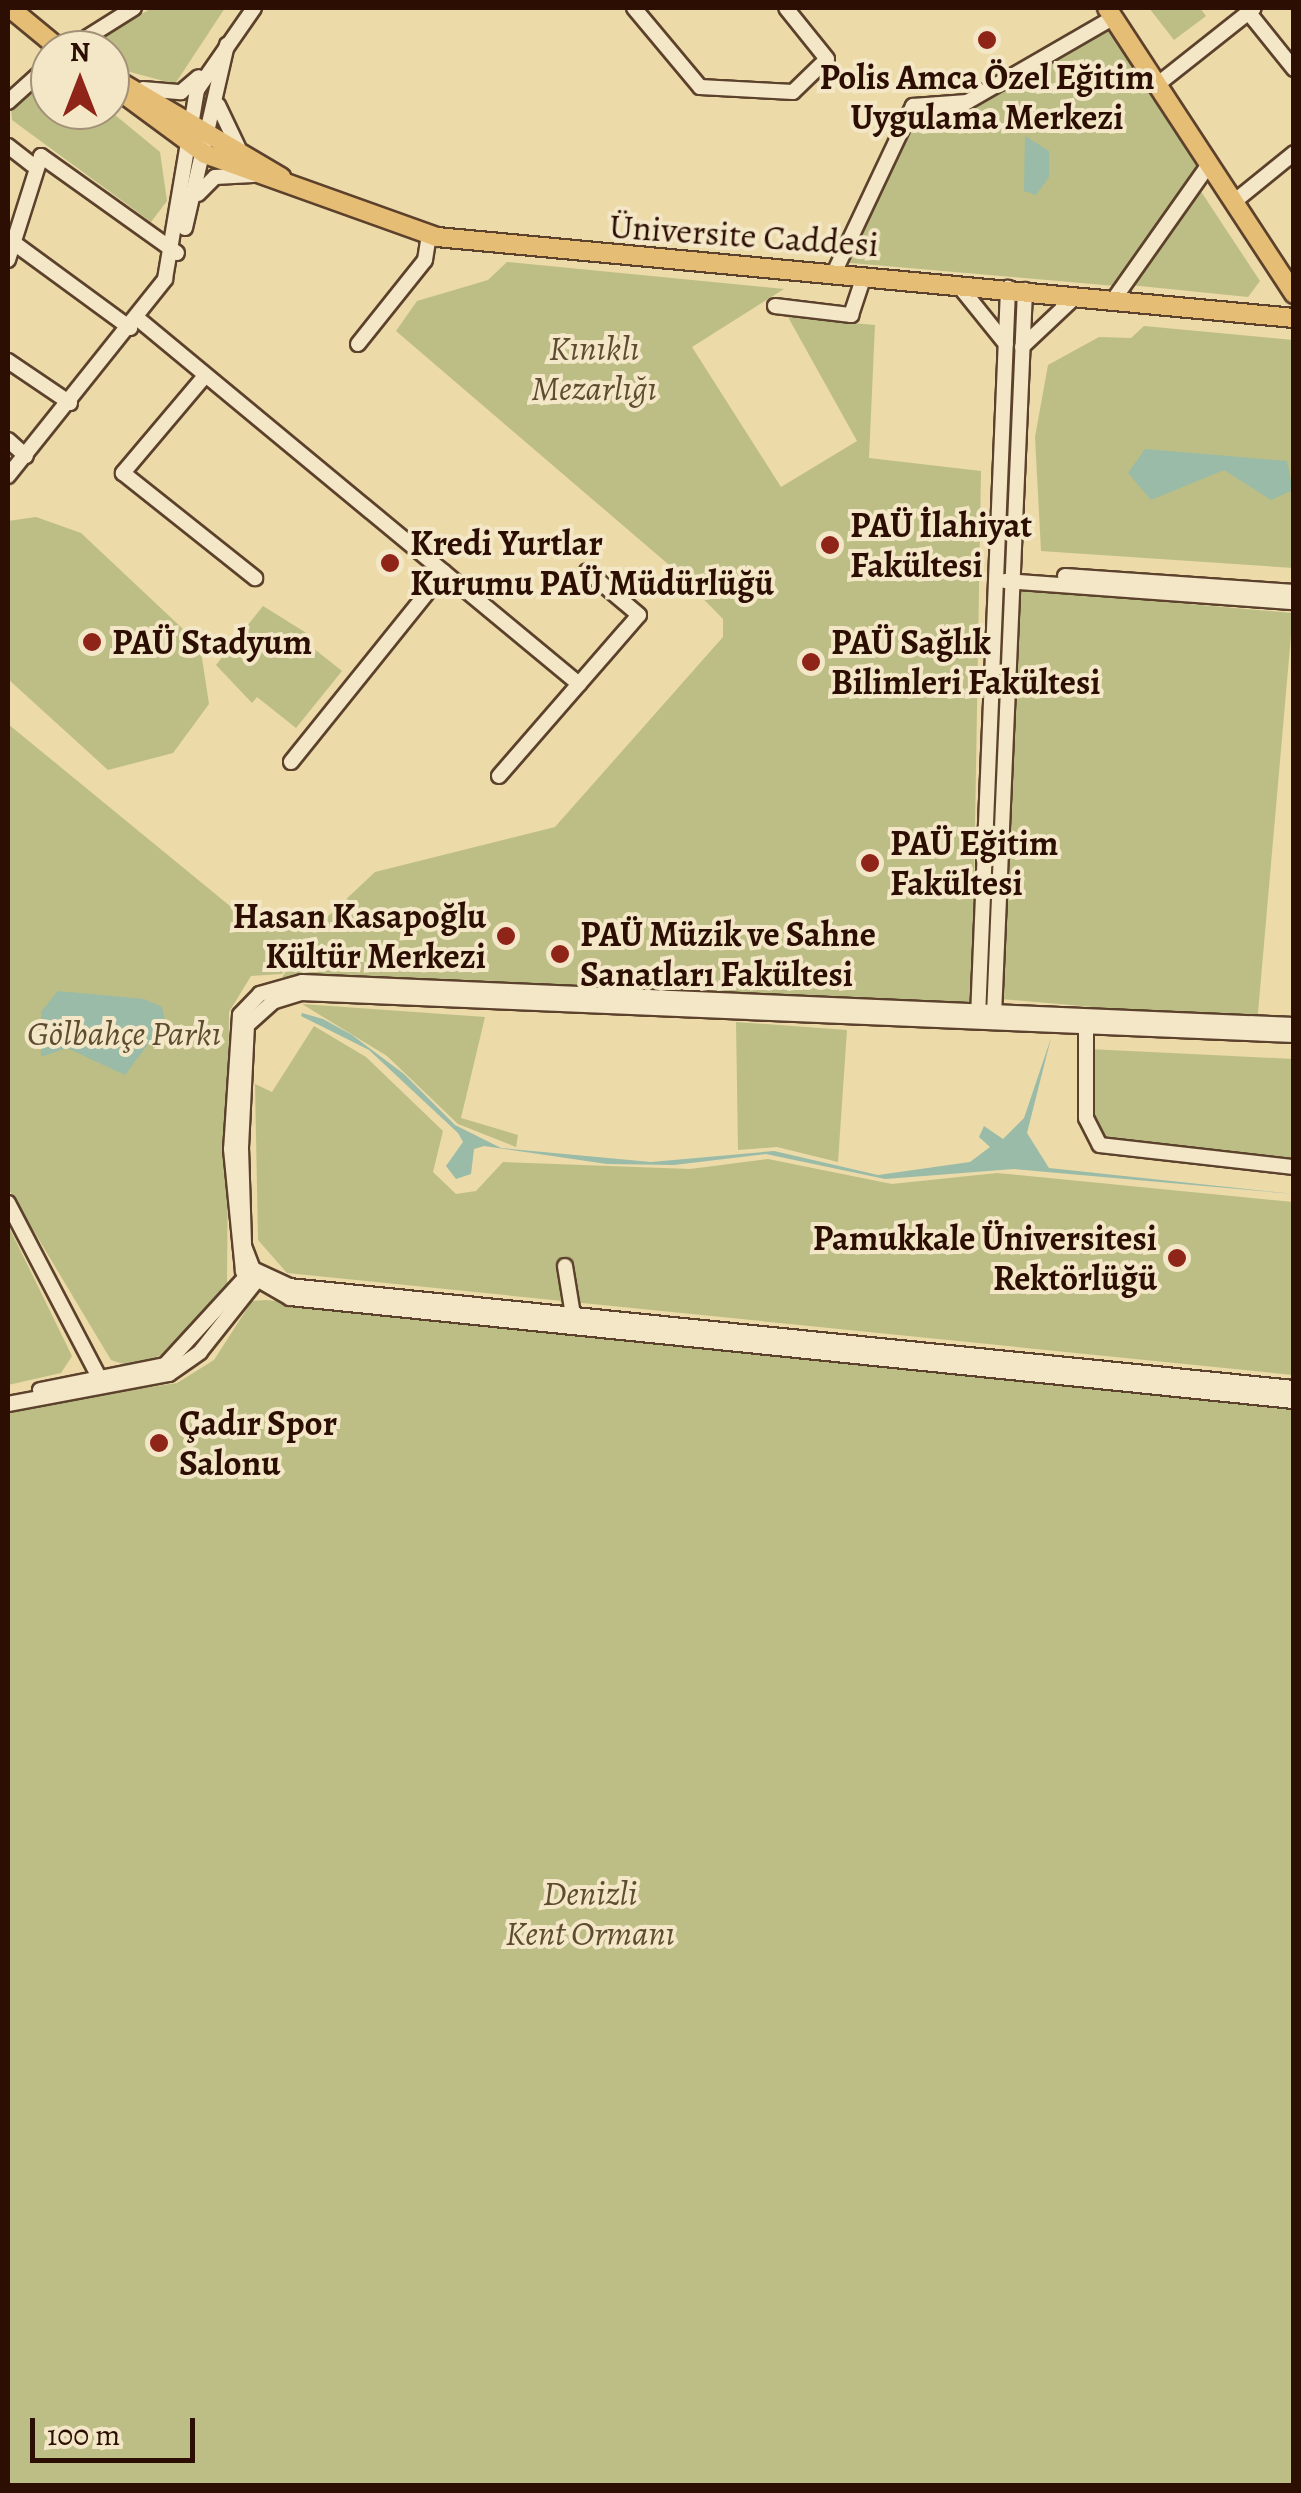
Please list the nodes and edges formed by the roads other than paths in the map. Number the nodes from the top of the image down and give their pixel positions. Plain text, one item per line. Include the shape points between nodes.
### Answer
1 (10, 8) edge
2 (134, 8) edge
3 (254, 8) edge
4 (634, 8) edge
5 (786, 8) edge
6 (1251, 10) edge
7 (1110, 12) edge
8 (38, 30) edge
9 (97, 30) edge
10 (229, 35) junction
11 (206, 68) junction
12 (1294, 69) edge
13 (30, 82) edge
14 (130, 84) edge
15 (218, 84) junction
16 (1158, 84) junction
17 (143, 89) junction
18 (130, 99) edge
19 (8, 102) edge
20 (192, 118) junction
21 (210, 128) junction
22 (8, 146) edge
23 (238, 146) junction
24 (196, 149) junction
25 (1294, 153) edge
26 (36, 160) junction
27 (1210, 163) junction
28 (253, 175) junction
29 (293, 187) junction
30 (195, 199) junction
31 (1235, 202) junction
32 (429, 234) junction
33 (14, 243) junction
34 (176, 252) junction
35 (8, 260) edge
36 (834, 273) junction
37 (864, 276) junction
38 (956, 283) junction
39 (1017, 289) junction
40 (1294, 294) edge
41 (1078, 295) junction
42 (1114, 298) junction
43 (776, 306) dead end
44 (1294, 318) edge
45 (134, 323) junction
46 (358, 344) dead end
47 (1014, 347) junction
48 (8, 361) edge
49 (204, 377) junction
50 (70, 403) junction
51 (8, 440) edge
52 (26, 456) junction
53 (8, 476) edge
54 (587, 571) dead end
55 (444, 572) junction
56 (1005, 576) junction
57 (255, 578) dead end
58 (1294, 592) edge
59 (1294, 602) edge
60 (579, 684) junction
61 (291, 762) dead end
62 (499, 776) dead end
63 (986, 1015) junction
64 (1294, 1025) edge
65 (1086, 1028) junction
66 (1294, 1035) edge
67 (1294, 1167) edge
68 (8, 1203) edge
69 (8, 1216) edge
70 (564, 1266) dead end
71 (254, 1276) junction
72 (574, 1315) junction
73 (98, 1387) junction
74 (1294, 1388) edge
75 (8, 1395) edge
76 (1294, 1401) edge
77 (8, 1404) edge

1 - 8 main road
2 - 9 street
3 - 10 street
4 - 5 street via 700,87 793,92 828,58
6 - 12 street
6 - 16 street
7 - 16 main road
7 - 36 street via 966,102 913,106
10 - 11 street
10 - 15 street
11 - 17 street via 180,92
11 - 20 street
13 - 19 street
14 - 17 main road
15 - 21 street
15 - 23 street via 219,116
16 - 27 main road
17 - 20 main road
18 - 24 main road, Üniversite Caddesi
20 - 21 main road
20 - 24 street
21 - 23 main road
21 - 24 street
22 - 26 street
23 - 29 main road
24 - 28 main road, Üniversite Caddesi
24 - 30 street
24 - 34 street
25 - 31 street
26 - 33 street
26 - 34 street
27 - 31 main road
27 - 42 street
28 - 29 main road, Üniversite Caddesi
28 - 30 street via 215,177
29 - 32 main road, Üniversite Caddesi
30 - 34 street
31 - 40 main road
32 - 36 main road, Üniversite Caddesi via 506,250
32 - 46 street via 425,260
33 - 35 street
33 - 45 street
34 - 45 street
36 - 37 main road, Üniversite Caddesi
37 - 38 main road, Üniversite Caddesi
37 - 43 street via 851,315
38 - 39 main road, Üniversite Caddesi
38 - 47 street
39 - 41 main road, Üniversite Caddesi
39 - 47 street
41 - 42 main road, Üniversite Caddesi
41 - 47 street
42 - 44 main road, Üniversite Caddesi
45 - 49 street
45 - 50 street
47 - 56 street
48 - 50 street
49 - 55 street
49 - 57 street via 123,473
50 - 52 street
51 - 52 street
52 - 53 street
54 - 60 street via 639,615
55 - 60 street
55 - 61 street
56 - 58 street
56 - 59 street
56 - 63 street
60 - 62 street
63 - 64 street
63 - 65 street
63 - 71 street via 302,982 248,1005 235,1029 235,1251
65 - 66 street
65 - 67 street via 1086,1118 1100,1145
68 - 73 street
69 - 73 street
70 - 72 street
71 - 72 street via 289,1286
71 - 73 street via 180,1355
71 - 76 street via 290,1298
72 - 74 street
73 - 75 street
73 - 77 street

